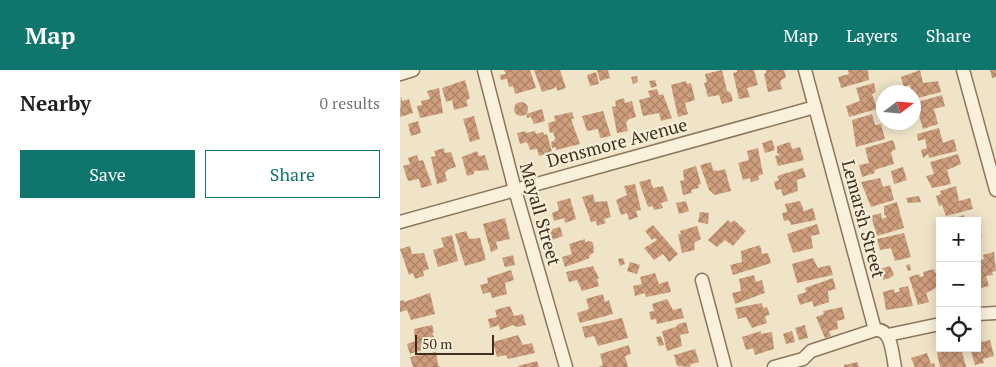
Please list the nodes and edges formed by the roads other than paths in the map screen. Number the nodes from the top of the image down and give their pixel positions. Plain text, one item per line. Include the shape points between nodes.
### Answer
1 (413, 70) edge
2 (484, 70) edge
3 (805, 70) edge
4 (963, 70) edge
5 (400, 74) edge
6 (815, 107) junction
7 (515, 190) junction
8 (996, 190) edge
9 (400, 222) edge
10 (702, 280) dead end
11 (996, 313) edge
12 (981, 314) edge
13 (936, 325) edge
14 (875, 330) junction
15 (888, 335) junction
16 (566, 367) edge
17 (725, 367) edge
18 (774, 367) edge
19 (896, 367) edge

1 - 5 street
2 - 7 street, Mayall Street
3 - 6 street, Lemarsh Street
4 - 8 street
6 - 7 street, Densmore Avenue
6 - 14 street, Lemarsh Street
7 - 9 street, Densmore Avenue
7 - 16 street, Mayall Street
10 - 17 street
11 - 12 street
13 - 15 street
14 - 15 street
14 - 18 street
15 - 19 street

